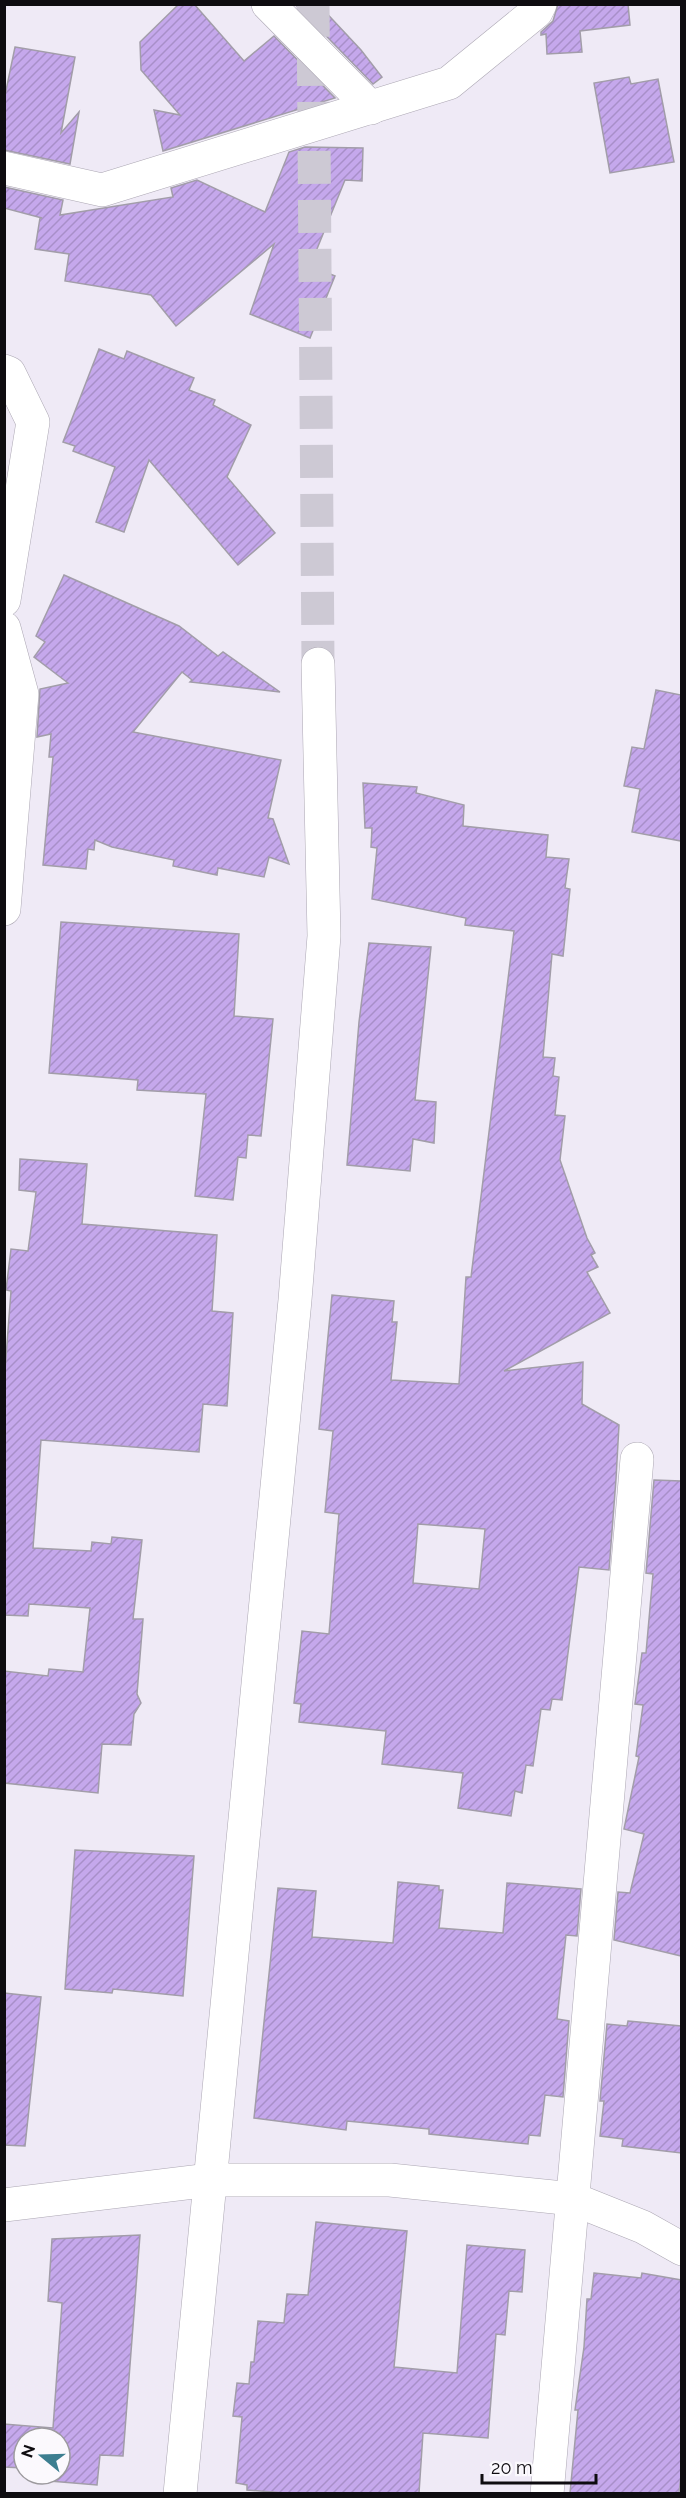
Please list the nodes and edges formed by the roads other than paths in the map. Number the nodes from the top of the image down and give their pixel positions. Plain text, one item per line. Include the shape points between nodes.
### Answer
1 (268, 4) edge
2 (540, 4) edge
3 (371, 108) junction
4 (4, 168) edge
5 (4, 371) edge
6 (4, 600) edge
7 (4, 628) edge
8 (318, 664) tunnel mouth
9 (4, 909) edge
10 (637, 1459) dead end
11 (210, 2180) junction
12 (573, 2199) junction
13 (4, 2205) edge
14 (681, 2249) edge
15 (180, 2493) edge
16 (547, 2493) edge

1 - 3 street
2 - 3 street via 536,12 449,83
3 - 4 street via 102,190
5 - 6 street via 9,373 33,422
7 - 9 street via 22,694
8 - 11 street via 324,936 294,1312
10 - 12 street
11 - 12 street via 390,2180
11 - 13 street
11 - 15 street
12 - 14 street via 643,2227
12 - 16 street

